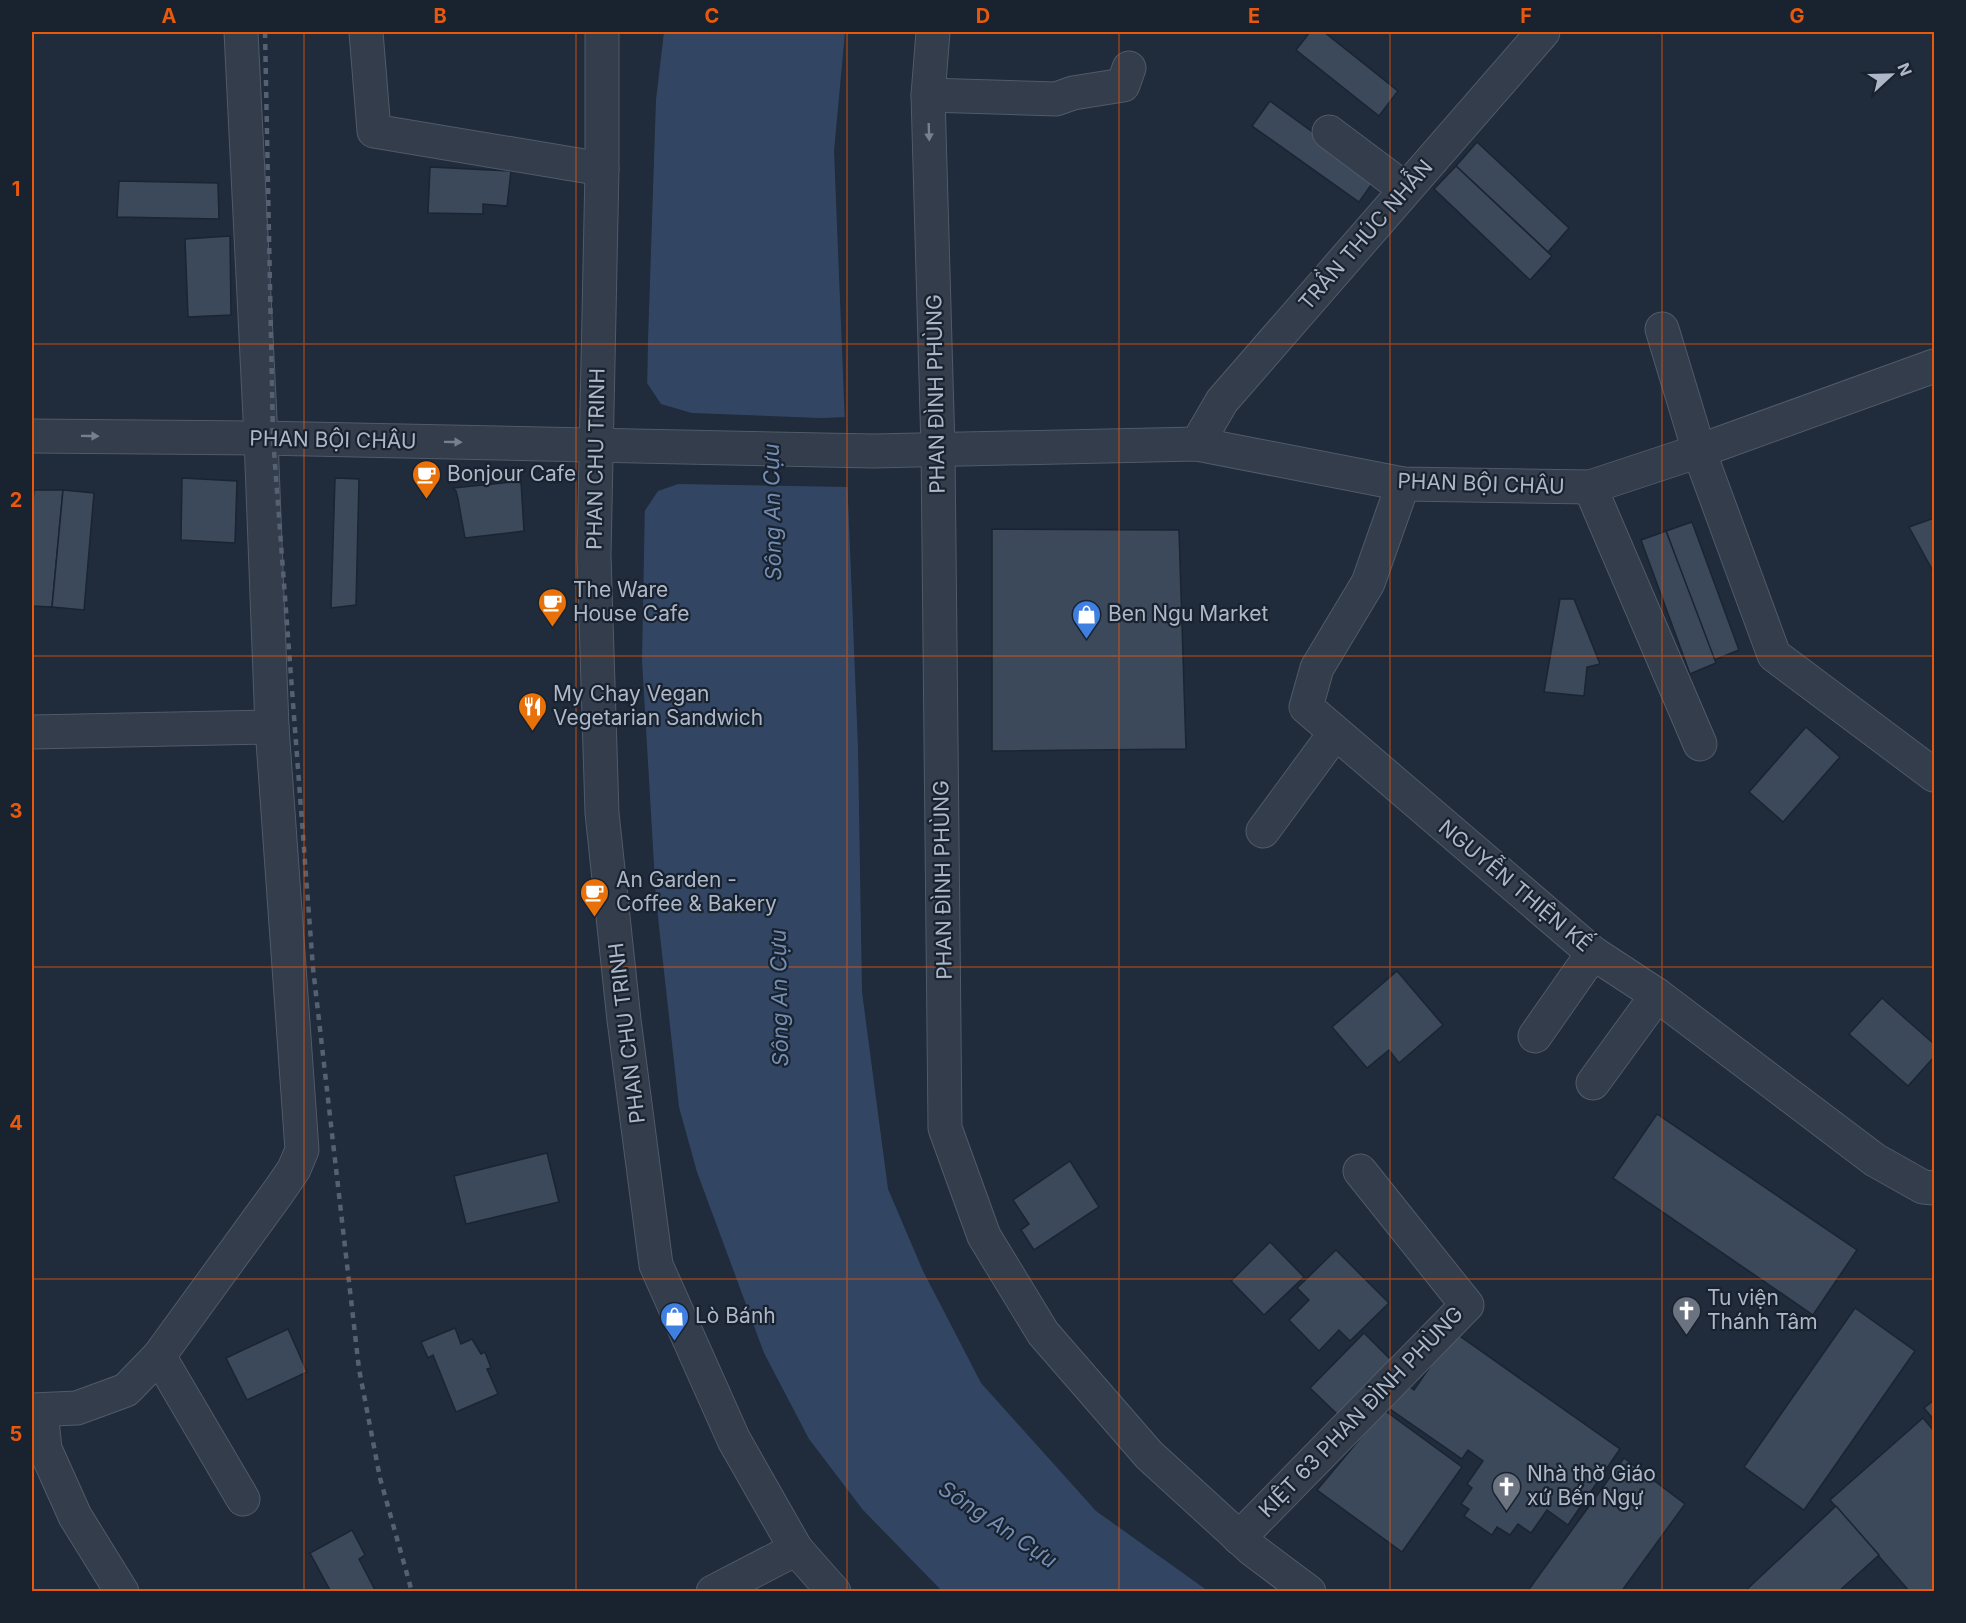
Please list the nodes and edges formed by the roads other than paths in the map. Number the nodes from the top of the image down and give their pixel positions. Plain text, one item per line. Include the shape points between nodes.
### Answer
1 (241, 32) edge
2 (366, 32) edge
3 (602, 32) edge
4 (933, 32) edge
5 (1543, 32) edge
6 (1129, 68) dead end
7 (928, 95) junction
8 (1329, 132) dead end
9 (602, 169) junction
10 (1405, 189) junction
11 (1662, 329) dead end
12 (1935, 366) edge
13 (32, 436) edge
14 (261, 438) junction
15 (1197, 444) junction
16 (596, 445) junction
17 (938, 449) junction
18 (1699, 451) junction
19 (1403, 484) junction
20 (1590, 487) junction
21 (272, 727) junction
22 (32, 732) edge
23 (1335, 733) junction
24 (1700, 744) dead end
25 (1935, 775) edge
26 (1263, 831) dead end
27 (1593, 953) junction
28 (1657, 995) junction
29 (1535, 1036) dead end
30 (1593, 1083) dead end
31 (1360, 1172) dead end
32 (1935, 1188) edge
33 (159, 1356) junction
34 (36, 1411) edge
35 (243, 1499) dead end
36 (1239, 1538) junction
37 (796, 1549) junction
38 (122, 1592) edge
39 (713, 1592) edge
40 (834, 1592) edge
41 (1310, 1592) edge

1 - 14 street
2 - 9 street via 374,131
3 - 9 street, PHAN CHU TRINH
4 - 7 street, PHAN ĐÌNH PHÙNG
5 - 10 street, TRẦN THÚC NHẪN
6 - 7 street via 1123,85 1056,99
7 -> 17 street, PHAN ĐÌNH PHÙNG
8 - 10 street
9 - 16 street, PHAN CHU TRINH
10 - 15 street, TRẦN THÚC NHẪN via 1221,401
11 - 18 street
12 - 18 street, PHAN BỘI CHÂU
13 -> 14 street, PHAN BỘI CHÂU
14 -> 16 street, PHAN BỘI CHÂU
14 - 21 street
15 - 17 street, PHAN BỘI CHÂU
15 - 19 street, PHAN BỘI CHÂU
16 - 17 street, PHAN BỘI CHÂU
16 - 37 street, PHAN CHU TRINH via 594,555 602,813 656,1265 734,1440
17 - 36 street, PHAN ĐÌNH PHÙNG via 945,1128 984,1236 1043,1333 1149,1455
18 - 20 street, PHAN BỘI CHÂU
18 - 25 street via 1774,655
19 - 20 street, PHAN BỘI CHÂU
19 - 23 street, NGUYỄN THIỆN KẾ via 1368,583 1317,668 1306,707
20 - 24 street
21 - 22 street
21 - 33 street via 302,1149 279,1191
23 - 26 street
23 - 27 street, NGUYỄN THIỆN KẾ
27 - 28 street, NGUYỄN THIỆN KẾ
27 - 29 street
28 - 30 street
28 - 32 street, NGUYỄN THIỆN KẾ via 1875,1160 1923,1187
31 - 36 street, KIỆT 63 PHAN ĐÌNH PHÙNG via 1467,1305
33 - 34 street via 126,1390 77,1408
33 - 35 street
34 - 38 street via 45,1449 75,1516
36 - 41 street, PHAN ĐÌNH PHÙNG
37 - 39 street
37 - 40 street, PHAN CHU TRINH

